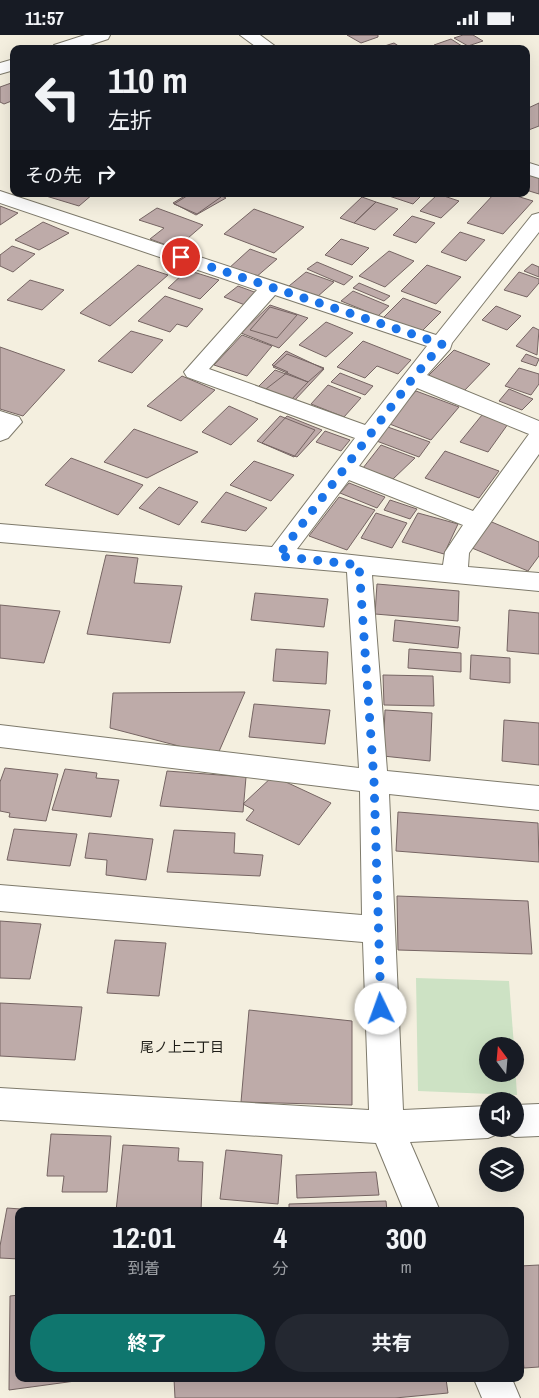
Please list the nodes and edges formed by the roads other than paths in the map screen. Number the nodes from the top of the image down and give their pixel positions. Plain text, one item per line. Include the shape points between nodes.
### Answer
1 (102, 35) edge
2 (248, 35) edge
3 (72, 45) edge
4 (264, 45) edge
5 (0, 197) edge
6 (537, 225) edge
7 (271, 287) junction
8 (442, 344) junction
9 (413, 378) junction
10 (0, 418) edge
11 (539, 430) edge
12 (0, 433) edge
13 (370, 435) junction
14 (539, 437) edge
15 (344, 469) junction
16 (478, 522) junction
17 (0, 533) edge
18 (278, 556) junction
19 (359, 565) junction
20 (455, 575) junction
21 (539, 581) edge
22 (0, 736) edge
23 (374, 781) junction
24 (539, 798) edge
25 (0, 898) edge
26 (378, 929) junction
27 (0, 1104) edge
28 (539, 1120) edge
29 (524, 1121) edge
30 (479, 1122) edge
31 (386, 1127) junction
32 (420, 1207) edge
33 (494, 1382) edge
34 (501, 1398) edge

1 - 3 street
2 - 4 street
5 - 7 street
6 - 8 street
7 - 8 street
7 - 13 street via 195,372
8 - 9 street
9 - 11 street
9 - 13 street
10 - 12 street via 11,422
13 - 15 street
14 - 16 street
15 - 16 street
15 - 18 street
16 - 20 street via 457,552
17 - 18 street
18 - 19 street
19 - 20 street
19 - 23 street
20 - 21 street
22 - 23 street
23 - 24 street
23 - 26 street
25 - 26 street
26 - 31 street
27 - 31 street
28 - 29 street
30 - 31 street
31 - 32 street
33 - 34 street

